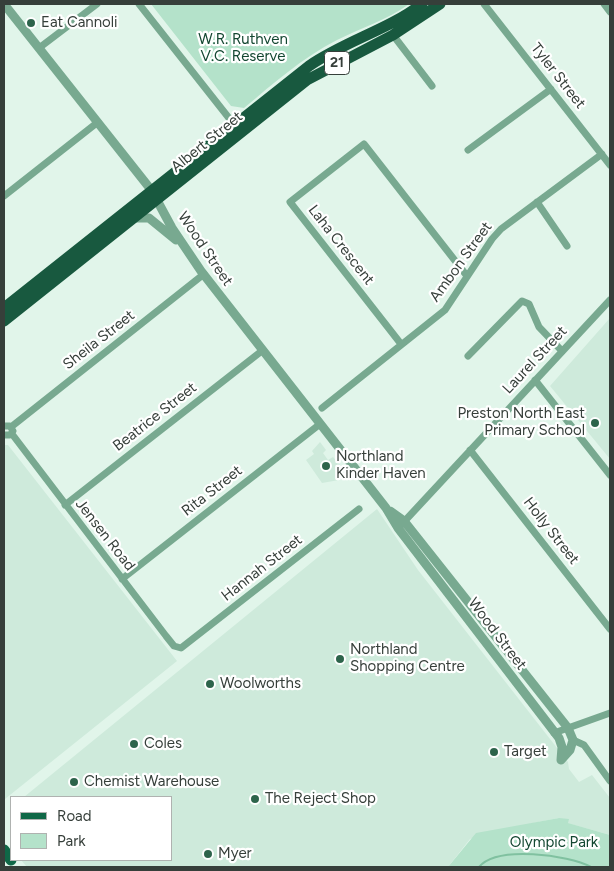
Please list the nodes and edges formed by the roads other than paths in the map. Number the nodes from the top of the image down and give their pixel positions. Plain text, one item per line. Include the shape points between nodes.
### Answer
1 (4, 4) edge
2 (96, 4) edge
3 (139, 4) edge
4 (422, 4) edge
5 (440, 4) edge
6 (484, 4) edge
7 (604, 4) edge
8 (610, 12) edge
9 (393, 35) junction
10 (39, 48) junction
11 (325, 62) junction
12 (432, 86) dead end
13 (551, 88) junction
14 (98, 122) junction
15 (234, 124) junction
16 (241, 134) junction
17 (468, 150) dead end
18 (602, 154) junction
19 (610, 165) edge
20 (4, 196) edge
21 (155, 196) junction
22 (537, 202) junction
23 (134, 218) junction
24 (567, 246) dead end
25 (185, 248) junction
26 (204, 274) junction
27 (467, 276) junction
28 (42, 285) junction
29 (610, 300) edge
30 (4, 308) edge
31 (4, 321) edge
32 (401, 344) junction
33 (263, 350) junction
34 (562, 351) junction
35 (468, 356) dead end
36 (535, 380) junction
37 (322, 408) dead end
38 (320, 424) junction
39 (7, 429) edge
40 (470, 450) junction
41 (610, 475) edge
42 (65, 505) junction
43 (359, 509) dead end
44 (401, 524) junction
45 (122, 579) junction
46 (610, 629) edge
47 (181, 648) joint
48 (544, 696) junction
49 (538, 710) junction
50 (610, 713) edge
51 (568, 728) junction
52 (557, 736) junction
53 (573, 740) junction
54 (610, 781) edge

1 - 10 street, Wood Street
2 - 10 street
3 - 15 street
4 - 11 highway, Albert Street / 21
5 - 9 highway, Albert Street / 21
6 - 13 street, Tyler Street
7 - 8 street
9 - 11 highway, Albert Street / 21
9 - 12 street
10 - 14 street, Wood Street
11 - 15 highway, Albert Street / 21
11 - 16 highway, Albert Street / 21
13 - 17 street
13 - 18 street, Tyler Street
14 - 20 street
14 - 21 street, Wood Street
15 - 16 street
15 - 21 highway, Albert Street / 21
16 - 21 highway, Albert Street / 21
18 - 19 street, Tyler Street
18 - 22 street, Ambon Street
21 - 23 highway, Albert Street / 21
21 - 25 street, Wood Street
21 - 28 highway, Albert Street / 21
22 - 24 street
22 - 27 street, Ambon Street via 496,234
23 - 25 street via 149,218
23 - 28 highway, Albert Street / 21
25 - 26 street, Wood Street
26 - 33 street, Wood Street
26 - 39 street, Sheila Street
27 - 32 street, Ambon Street via 446,310
27 - 32 street, Laha Crescent via 364,144 290,202
28 - 30 highway, Albert Street / 21
28 - 31 highway, Albert Street / 21
29 - 34 street, Laurel Street
32 - 37 street, Ambon Street
33 - 38 street, Wood Street
33 - 42 street, Beatrice Street
34 - 35 street via 535,321 529,304 522,301
34 - 36 street, Laurel Street
36 - 40 street, Laurel Street
36 - 41 street
38 - 44 street, Wood Street
38 - 45 street, Rita Street
39 - 42 street, Jensen Road
40 - 44 street, Laurel Street
40 - 46 street, Holly Street
42 - 45 street, Jensen Road
43 - 47 street, Hannah Street
44 - 48 street, Wood Street
44 - 49 street, Wood Street
45 - 47 street, Jensen Road via 174,646
48 - 49 street via 538,701
48 - 51 street, Wood Street
49 - 52 street, Wood Street
50 - 51 street
51 - 52 street
51 - 53 street, Wood Street
52 - 53 street
52 - 53 street, Wood Street via 562,747 561,760 570,750
53 - 54 street, Wood Street via 584,745

